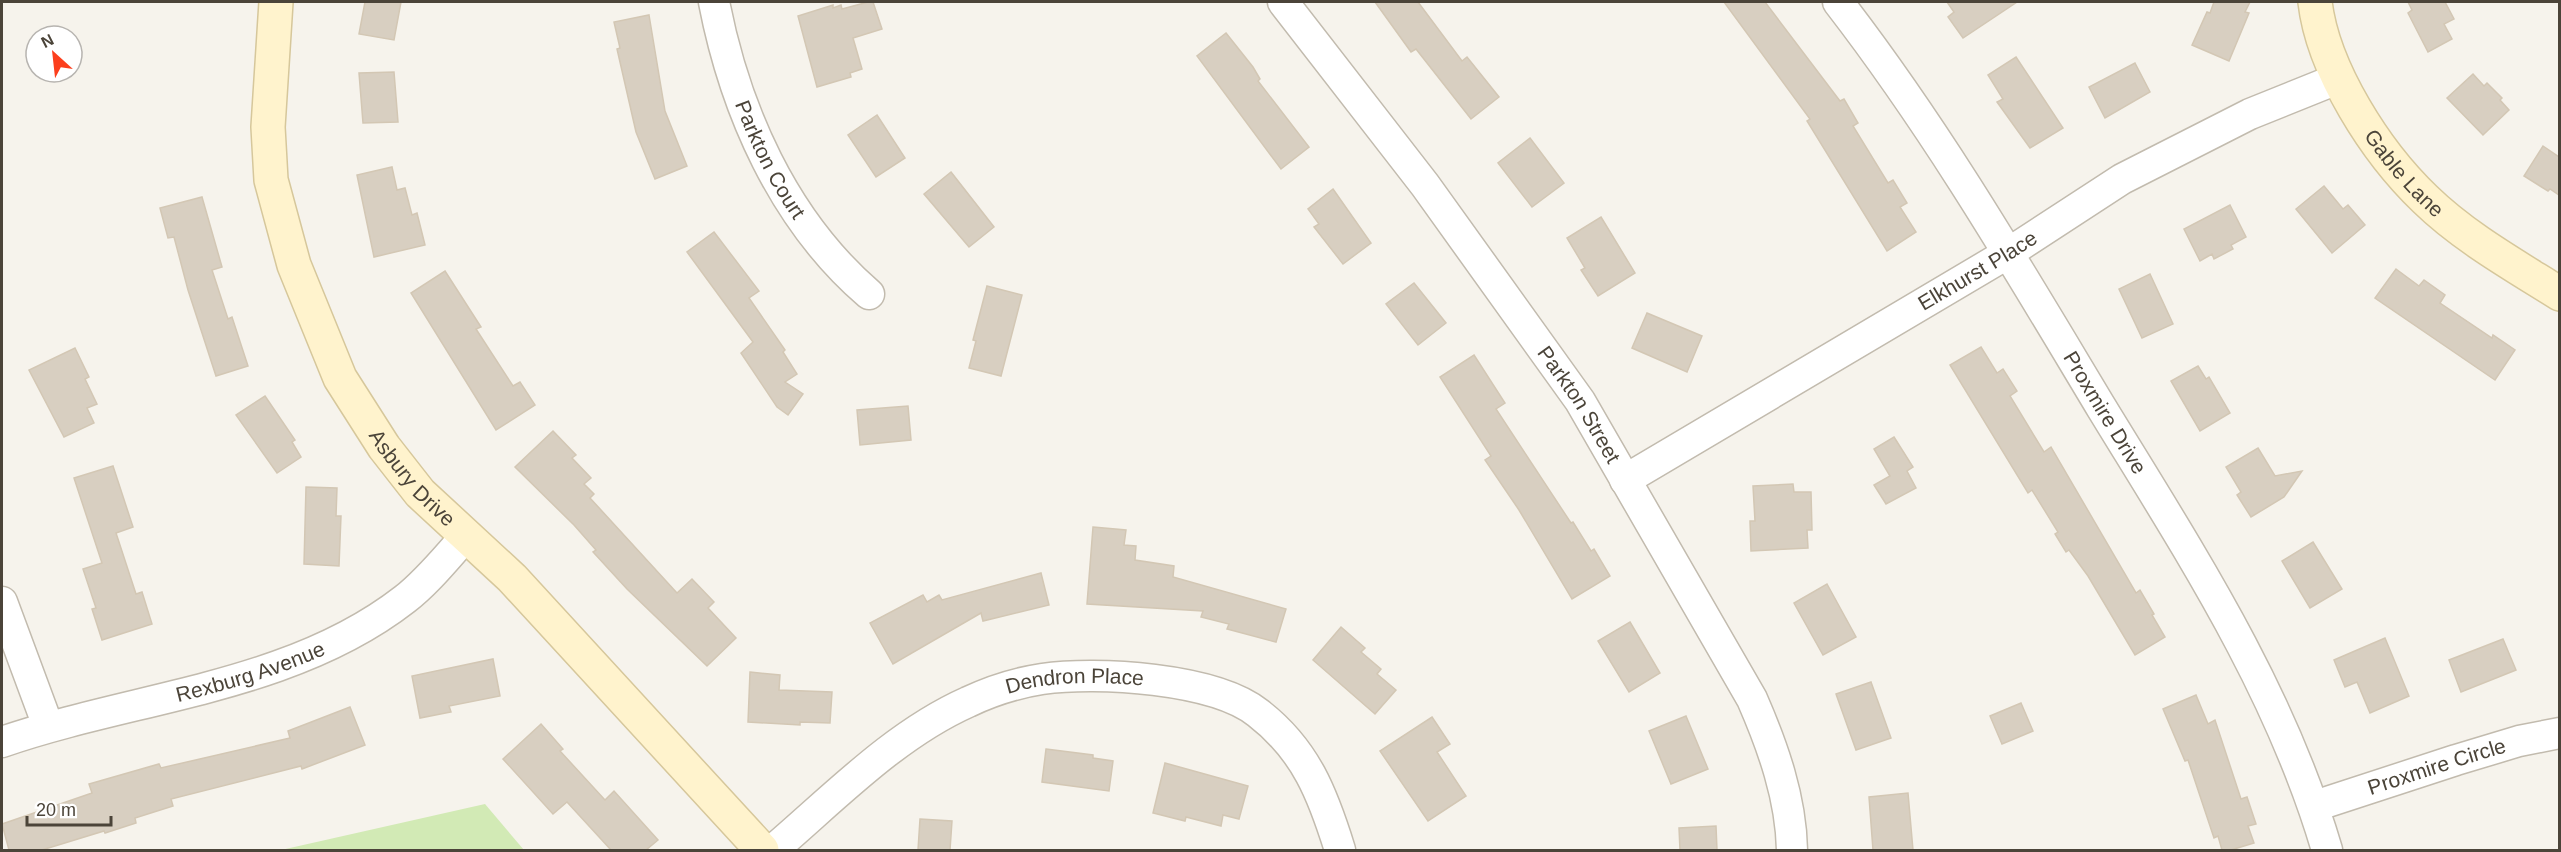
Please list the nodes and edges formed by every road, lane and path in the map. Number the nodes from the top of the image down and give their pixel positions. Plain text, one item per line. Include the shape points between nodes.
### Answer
1 (276, 2) edge
2 (714, 2) edge
3 (1283, 2) edge
4 (1838, 2) edge
5 (2315, 2) edge
6 (2337, 79) junction
7 (2010, 252) junction
8 (869, 294) dead end
9 (2559, 294) edge
10 (1625, 480) junction
11 (465, 537) junction
12 (2, 602) edge
13 (48, 726) junction
14 (2559, 733) edge
15 (2, 742) edge
16 (2315, 807) junction
17 (762, 850) edge
18 (773, 850) edge
19 (1340, 850) edge
20 (1792, 850) edge
21 (2326, 850) edge

1 - 11 street, Asbury Drive via 268,105 271,180 294,265 340,378 384,447 420,493
2 - 8 street, Parkton Court via 740,102 773,171 825,249
3 - 10 street, Parkton Street via 1529,327 1580,401
4 - 7 street, Proxmire Drive via 1895,75
5 - 6 street, Gable Lane
6 - 7 street, Elkhurst Place via 2250,114 2122,178
6 - 9 street, Gable Lane via 2385,154 2426,200 2486,247
7 - 10 street, Elkhurst Place
7 - 16 street, Proxmire Drive via 2248,653
10 - 20 street, Parkton Street via 1752,699 1767,732 1783,783 1792,826
11 - 13 street, Rexburg Avenue via 405,599 355,632 263,671
11 - 17 street, Asbury Drive via 512,578
12 - 13 street
13 - 15 street, Rexburg Avenue
14 - 16 street, Proxmire Circle via 2456,760
16 - 21 street, Proxmire Drive
18 - 19 street, Dendron Place via 923,726 967,702 1009,686 1086,676 1201,687 1256,711 1278,729 1311,773 1324,799

